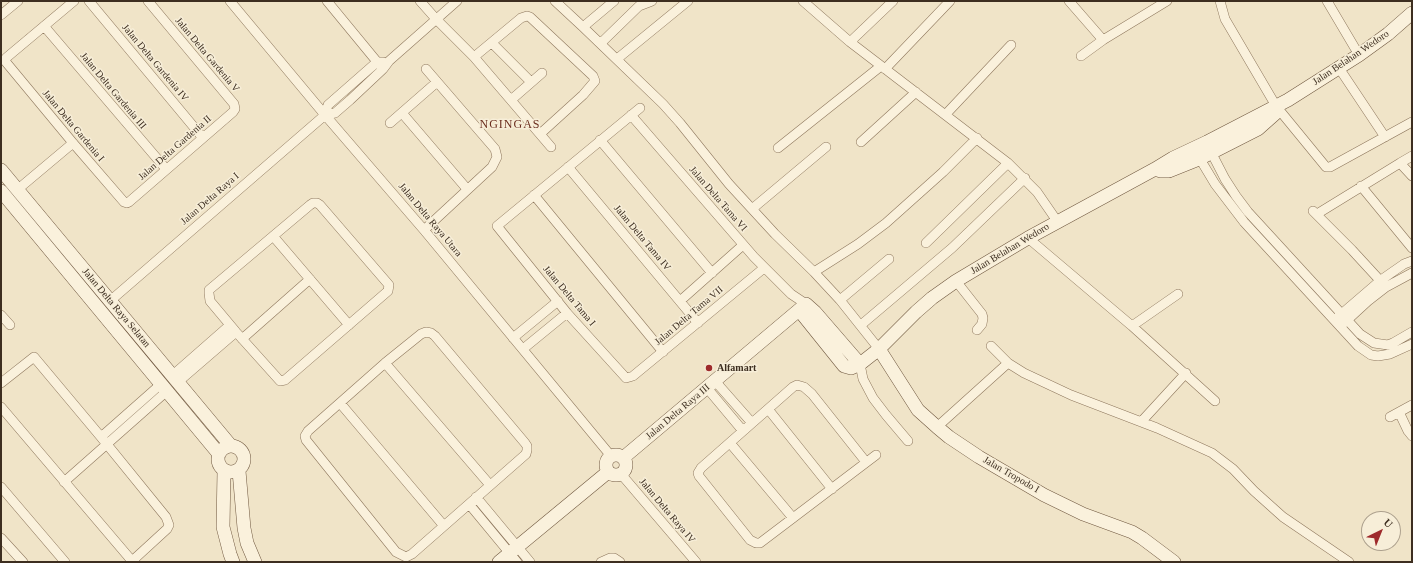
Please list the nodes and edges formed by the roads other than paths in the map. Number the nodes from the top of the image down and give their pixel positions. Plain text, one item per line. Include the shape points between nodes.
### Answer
1 (74, 1) edge
2 (89, 1) edge
3 (148, 1) edge
4 (230, 1) edge
5 (327, 1) edge
6 (420, 1) edge
7 (457, 1) edge
8 (555, 1) edge
9 (614, 1) edge
10 (652, 1) edge
11 (688, 1) edge
12 (803, 1) edge
13 (893, 1) edge
14 (950, 1) edge
15 (1069, 1) edge
16 (1167, 1) edge
17 (1220, 1) edge
18 (1327, 1) edge
19 (13, 3) edge
20 (1412, 15) edge
21 (1, 16) edge
22 (436, 19) junction
23 (44, 26) junction
24 (584, 27) junction
25 (1104, 40) junction
26 (850, 42) junction
27 (492, 43) junction
28 (601, 44) junction
29 (1011, 45) dead end
30 (1359, 55) junction
31 (1081, 56) dead end
32 (474, 57) junction
33 (617, 59) junction
34 (383, 64) junction
35 (883, 67) junction
36 (1339, 68) junction
37 (426, 69) dead end
38 (542, 73) dead end
39 (437, 82) junction
40 (530, 82) junction
41 (916, 92) junction
42 (511, 100) junction
43 (234, 104) joint
44 (640, 108) dead end
45 (1278, 108) junction
46 (402, 113) junction
47 (946, 114) junction
48 (325, 115) junction
49 (631, 115) junction
50 (1412, 122) edge
51 (390, 123) dead end
52 (540, 134) junction
53 (1385, 137) junction
54 (203, 138) junction
55 (977, 138) junction
56 (600, 140) junction
57 (861, 142) dead end
58 (73, 143) junction
59 (826, 146) dead end
60 (551, 148) dead end
61 (778, 148) dead end
62 (1209, 148) junction
63 (1197, 154) junction
64 (1412, 156) edge
65 (1008, 163) junction
66 (1400, 163) junction
67 (568, 167) junction
68 (1, 170) edge
69 (166, 170) junction
70 (1412, 176) edge
71 (1025, 178) junction
72 (1361, 186) junction
73 (467, 189) junction
74 (18, 190) junction
75 (1, 191) edge
76 (534, 195) junction
77 (124, 202) joint
78 (752, 210) junction
79 (1057, 221) junction
80 (424, 230) junction
81 (273, 236) junction
82 (1028, 238) junction
83 (926, 242) dead end
84 (743, 245) junction
85 (1412, 248) edge
86 (889, 259) dead end
87 (1412, 261) edge
88 (764, 268) junction
89 (814, 272) junction
90 (712, 273) junction
91 (1412, 273) edge
92 (310, 279) junction
93 (956, 281) junction
94 (1384, 283) junction
95 (1178, 294) dead end
96 (840, 300) junction
97 (110, 301) junction
98 (558, 301) junction
99 (680, 301) junction
100 (802, 307) junction
101 (567, 312) junction
102 (2, 316) edge
103 (1344, 316) junction
104 (698, 323) junction
105 (1337, 324) junction
106 (10, 325) dead end
107 (349, 325) junction
108 (861, 325) junction
109 (1132, 326) junction
110 (977, 330) dead end
111 (236, 332) junction
112 (1412, 332) edge
113 (513, 338) junction
114 (1412, 344) edge
115 (991, 346) dead end
116 (523, 349) junction
117 (879, 349) junction
118 (663, 352) junction
119 (1008, 363) junction
120 (385, 364) junction
121 (860, 364) junction
122 (1186, 373) junction
123 (626, 378) joint
124 (176, 379) junction
125 (1, 383) edge
126 (711, 384) junction
127 (164, 388) junction
128 (1215, 401) dead end
129 (340, 403) junction
130 (1412, 405) edge
131 (1, 407) edge
132 (768, 409) junction
133 (1141, 422) junction
134 (752, 423) junction
135 (937, 428) junction
136 (743, 431) junction
137 (1412, 436) edge
138 (101, 437) junction
139 (908, 441) dead end
140 (730, 443) junction
141 (108, 445) junction
142 (232, 446) junction
143 (219, 454) junction
144 (876, 455) dead end
145 (617, 457) junction
146 (866, 462) junction
147 (224, 470) junction
148 (239, 471) junction
149 (615, 473) junction
150 (64, 482) junction
151 (490, 485) junction
152 (1, 487) edge
153 (832, 489) junction
154 (476, 498) junction
155 (469, 504) junction
156 (792, 518) junction
157 (444, 526) junction
158 (1, 538) edge
159 (515, 554) edge
160 (23, 562) edge
161 (65, 562) edge
162 (132, 562) edge
163 (233, 562) edge
164 (255, 562) edge
165 (499, 562) edge
166 (530, 562) edge
167 (601, 562) edge
168 (620, 562) edge
169 (696, 562) edge
170 (1174, 562) edge
171 (1349, 562) edge

1 - 23 street
2 - 54 street, Jalan Delta Gardenia IV
3 - 43 street, Jalan Delta Gardenia V
4 - 48 street, Jalan Delta Raya Utara
5 - 34 street
6 - 22 street
7 - 22 street, Jalan Delta Raya I
8 - 24 street
9 - 24 street
10 - 28 street via 639,6
11 - 33 street
12 - 26 street
13 - 26 street
14 - 35 street
15 - 25 street
16 - 25 street
17 - 45 street via 1225,19
18 - 30 street
19 - 21 street
20 - 30 street, Jalan Belahan Wedoro
22 - 32 street
22 - 34 street, Jalan Delta Raya I
23 - 58 street, Jalan Delta Gardenia I via 6,58 6,63
23 - 69 street, Jalan Delta Gardenia III
24 - 28 street
25 - 31 street
26 - 35 street
27 - 32 street
27 - 40 street
27 - 52 street via 521,18 528,16 594,78 593,84 584,95
28 - 33 street
29 - 47 street
30 - 36 street, Jalan Belahan Wedoro
32 - 42 street
33 - 78 street via 680,123
34 - 48 street, Jalan Delta Raya I via 334,113
35 - 41 street
35 - 61 street
36 - 45 street, Jalan Belahan Wedoro
36 - 53 street
37 - 39 street
38 - 40 street
39 - 46 street
39 - 73 street via 496,152 496,160 492,167
40 - 42 street
41 - 47 street
41 - 57 street
42 - 52 street
43 - 54 street, Jalan Delta Gardenia II via 233,112
44 - 49 street
45 - 53 street via 1327,167
45 - 62 street, Jalan Belahan Wedoro
46 - 51 street
46 - 73 street
47 - 55 street
48 - 80 street, Jalan Delta Raya Utara
48 - 97 street, Jalan Delta Raya I
49 - 56 street
49 - 84 street, Jalan Delta Tama VI
50 - 53 street
52 - 60 street
54 - 69 street, Jalan Delta Gardenia II
55 - 65 street
55 - 89 street via 886,223
56 - 67 street
56 - 90 street
58 - 74 street
58 - 77 street, Jalan Delta Gardenia I
59 - 78 street
62 - 63 street, Jalan Belahan Wedoro
62 - 103 street via 1248,212
63 - 79 street, Jalan Belahan Wedoro via 1173,158
63 - 105 street via 1229,204
64 - 66 street
65 - 71 street
65 - 83 street
66 - 70 street
66 - 72 street
67 - 76 street
67 - 99 street, Jalan Delta Tama IV
68 - 74 street, Jalan Delta Raya Selatan
69 - 77 street, Jalan Delta Gardenia II via 129,202
71 - 79 street
71 - 108 street via 952,248
72 - 85 street
72 - 94 street via 1315,212
73 - 80 street
74 - 97 street, Jalan Delta Raya Selatan
75 - 127 street, Jalan Delta Raya Selatan
76 - 98 street, Jalan Delta Tama I via 497,226
76 - 118 street
78 - 89 street
79 - 82 street, Jalan Belahan Wedoro
80 - 113 street, Jalan Delta Raya Utara
81 - 92 street
81 - 107 street via 310,205 317,203 388,284 387,294
81 - 111 street via 210,290 210,301
82 - 93 street, Jalan Belahan Wedoro
82 - 109 street
84 - 88 street, Jalan Delta Tama VI
84 - 90 street
86 - 96 street
87 - 94 street via 1394,270
88 - 100 street, Jalan Delta Tama VI
88 - 104 street, Jalan Delta Tama VII
89 - 96 street
90 - 99 street
91 - 94 street
92 - 107 street
92 - 111 street
93 - 110 street via 984,318
93 - 117 street, Jalan Belahan Wedoro via 916,312
94 - 103 street via 1368,301
95 - 109 street
96 - 108 street
97 - 124 street, Jalan Delta Raya Selatan
98 - 101 street, Jalan Delta Tama I
98 - 113 street
99 - 104 street, Jalan Delta Tama IV
100 - 121 street via 844,366 851,368
100 - 126 street, Jalan Delta Raya III
101 - 116 street
101 - 123 street, Jalan Delta Tama I
102 - 106 street
103 - 105 street
103 - 112 street via 1360,334 1379,345 1393,344
104 - 118 street, Jalan Delta Tama VII
105 - 114 street via 1358,346 1371,355 1390,354
107 - 111 street via 282,381 278,380
108 - 117 street
109 - 122 street
111 - 124 street
113 - 116 street, Jalan Delta Raya Utara
115 - 119 street
116 - 145 street, Jalan Delta Raya Utara
117 - 121 street, Jalan Belahan Wedoro
117 - 135 street, Jalan Tropodo I via 915,405
118 - 123 street, Jalan Delta Tama VII via 633,376
119 - 133 street via 1055,388
119 - 135 street
120 - 129 street
120 - 151 street
120 - 151 street via 421,334 426,332 435,336 527,446 526,454
121 - 139 street via 863,379 873,398
122 - 128 street
122 - 133 street
124 - 142 street, Jalan Delta Raya Selatan
125 - 138 street via 34,357
126 - 134 street
126 - 136 street
126 - 145 street, Jalan Delta Raya III
127 - 138 street
127 - 141 street
127 - 143 street, Jalan Delta Raya Selatan
129 - 157 street
129 - 157 street via 308,431 306,440 396,552 406,557 412,554
130 - 137 street via 1395,415
131 - 150 street
132 - 134 street
132 - 146 street via 796,385 802,386 812,394
132 - 153 street
133 - 171 street via 1196,444 1221,459 1284,516
134 - 136 street
135 - 170 street, Jalan Tropodo I via 979,457 1037,491 1083,514 1132,532
136 - 140 street
138 - 141 street
140 - 156 street
140 - 156 street via 698,473 750,540 760,543
141 - 150 street
141 - 162 street via 169,525
142 - 143 street via 224,448
142 - 148 street via 239,448 244,454 244,465
143 - 147 street via 218,461
144 - 146 street
145 - 149 street via 608,459 606,465
145 - 149 street via 626,465 624,472
146 - 153 street
147 - 148 street via 231,473
147 - 163 street via 224,527
148 - 164 street via 244,528
149 - 159 street
149 - 169 street, Jalan Delta Raya IV
150 - 162 street
151 - 154 street
152 - 161 street
153 - 156 street
154 - 155 street
154 - 159 street
155 - 157 street
155 - 159 street
158 - 160 street
159 - 165 street
159 - 166 street
167 - 168 street via 614,558

